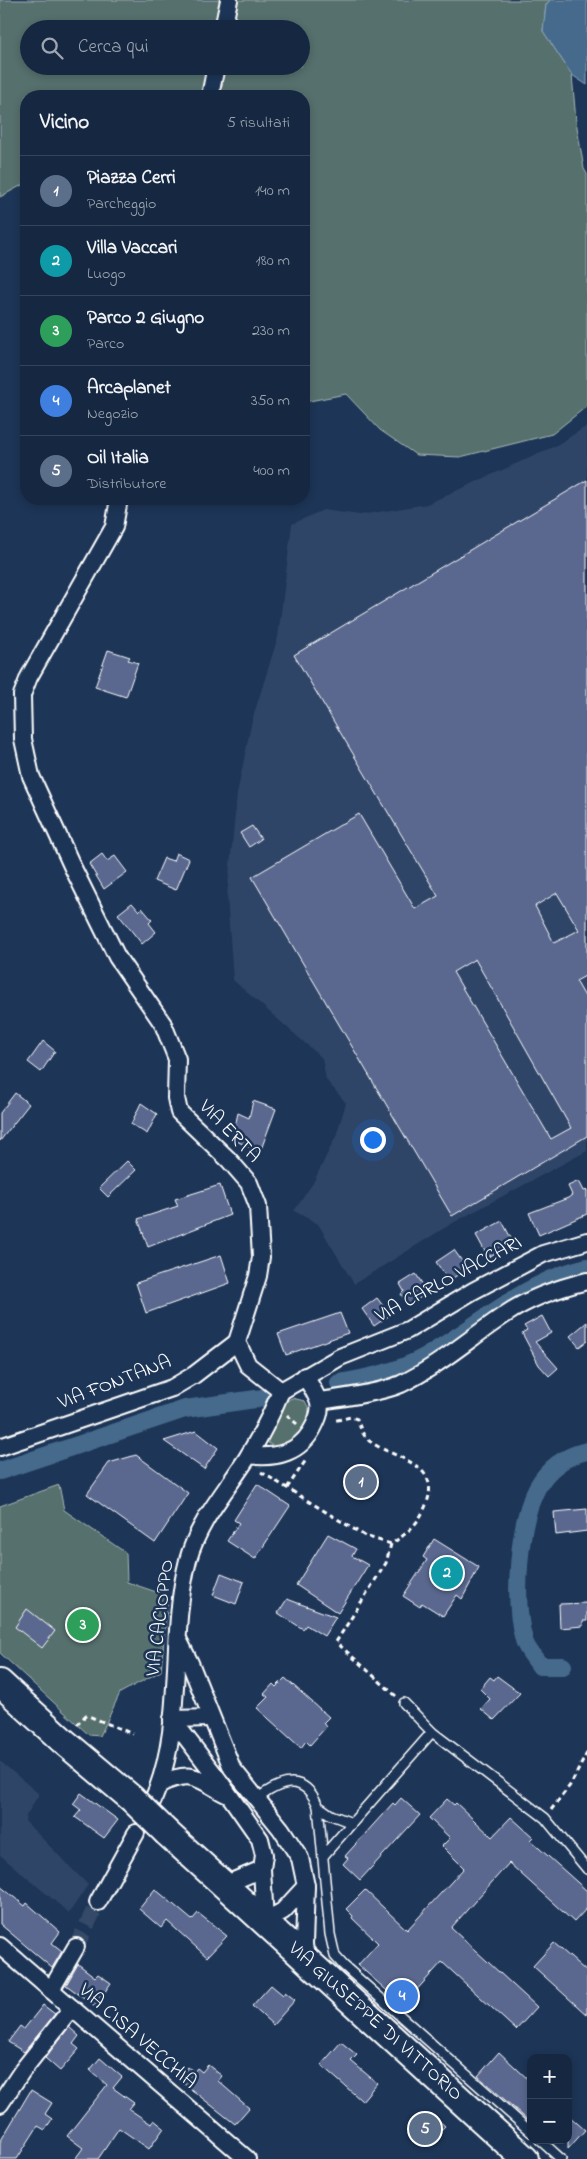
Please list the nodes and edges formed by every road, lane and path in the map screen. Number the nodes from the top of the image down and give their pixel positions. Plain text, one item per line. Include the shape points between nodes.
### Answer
1 (229, 0) edge
2 (225, 20) edge
3 (214, 75) edge
4 (211, 90) edge
5 (118, 505) edge
6 (587, 1241) edge
7 (587, 1281) edge
8 (237, 1342) junction
9 (305, 1376) junction
10 (281, 1390) junction
11 (319, 1401) junction
12 (280, 1409) dead end
13 (330, 1421) dead end
14 (310, 1434) junction
15 (0, 1447) edge
16 (246, 1459) junction
17 (391, 1544) junction
18 (178, 1639) junction
19 (0, 1683) edge
20 (404, 1703) joint
21 (211, 1718) junction
22 (172, 1719) junction
23 (432, 1732) junction
24 (133, 1734) dead end
25 (62, 1740) junction
26 (587, 1753) edge
27 (160, 1784) junction
28 (230, 1797) junction
29 (142, 1799) junction
30 (257, 1800) junction
31 (318, 1806) junction
32 (545, 1818) junction
33 (352, 1823) junction
34 (136, 1833) dead end
35 (324, 1855) junction
36 (262, 1869) junction
37 (587, 1869) edge
38 (224, 1885) junction
39 (306, 1886) junction
40 (98, 1902) tunnel mouth
41 (265, 1921) junction
42 (0, 1946) edge
43 (76, 1947) tunnel mouth
44 (306, 1960) junction
45 (51, 1990) junction
46 (72, 2008) junction
47 (0, 2104) edge
48 (527, 2128) edge
49 (544, 2144) edge
50 (247, 2159) edge
51 (525, 2159) edge
52 (561, 2159) edge

1 - 2 street
3 - 4 street
5 - 8 street, VIA ERTA via 114,527 29,677 22,695 23,739 31,776 73,868 118,957 163,1024 177,1059 179,1112 229,1160 244,1178 258,1206 261,1257
6 - 9 street, VIA CARLO VACCARI via 543,1254 408,1330 340,1357
7 - 11 street via 526,1301 400,1384
8 - 10 street via 248,1365
8 - 15 street, VIA FONTANA via 172,1388
9 - 10 street, VIA CARLO VACCARI
9 - 11 street
10 - 16 street
11 - 14 street via 320,1415
12 - 14 path
13 - 17 path via 350,1417 357,1419 371,1442 406,1459 428,1479 431,1492 418,1522
14 - 16 street via 294,1450 267,1458
16 - 17 path via 365,1536
16 - 18 street, VIA CACIOPPO via 195,1539 185,1576
17 - 20 path via 386,1564 336,1642
18 - 21 street
18 - 22 street, VIA CACIOPPO
19 - 25 main road, VIA GIUSEPPE DI VITTORIO
20 - 23 lane
21 - 22 street
21 - 30 street via 232,1768
22 - 27 street, VIA CACIOPPO
22 - 28 street
23 - 32 lane
23 - 33 lane
24 - 25 path via 86,1715
25 - 29 main road, VIA GIUSEPPE DI VITTORIO
26 - 32 path via 571,1784
27 - 28 street via 186,1775 197,1777
27 - 29 street, VIA CACIOPPO
28 - 36 street via 260,1839 264,1855
29 - 38 main road, VIA GIUSEPPE DI VITTORIO, bridge via 167,1833
30 - 31 lane via 286,1782 308,1789
30 - 39 street via 300,1858
31 - 33 lane
31 - 35 lane
32 - 37 lane
33 - 35 lane
34 - 40 street
35 - 48 lane via 330,1934 335,1956
36 - 38 street
36 - 41 street
38 - 41 main road, VIA GIUSEPPE DI VITTORIO
39 - 41 street via 283,1911
39 - 44 street
41 - 44 main road, VIA GIUSEPPE DI VITTORIO
42 - 45 street, VIA CISA VECCHIA
43 - 45 street
44 - 51 main road, VIA GIUSEPPE DI VITTORIO
45 - 46 street, VIA CISA VECCHIA
46 - 47 street
46 - 50 street, VIA CISA VECCHIA
49 - 52 lane

